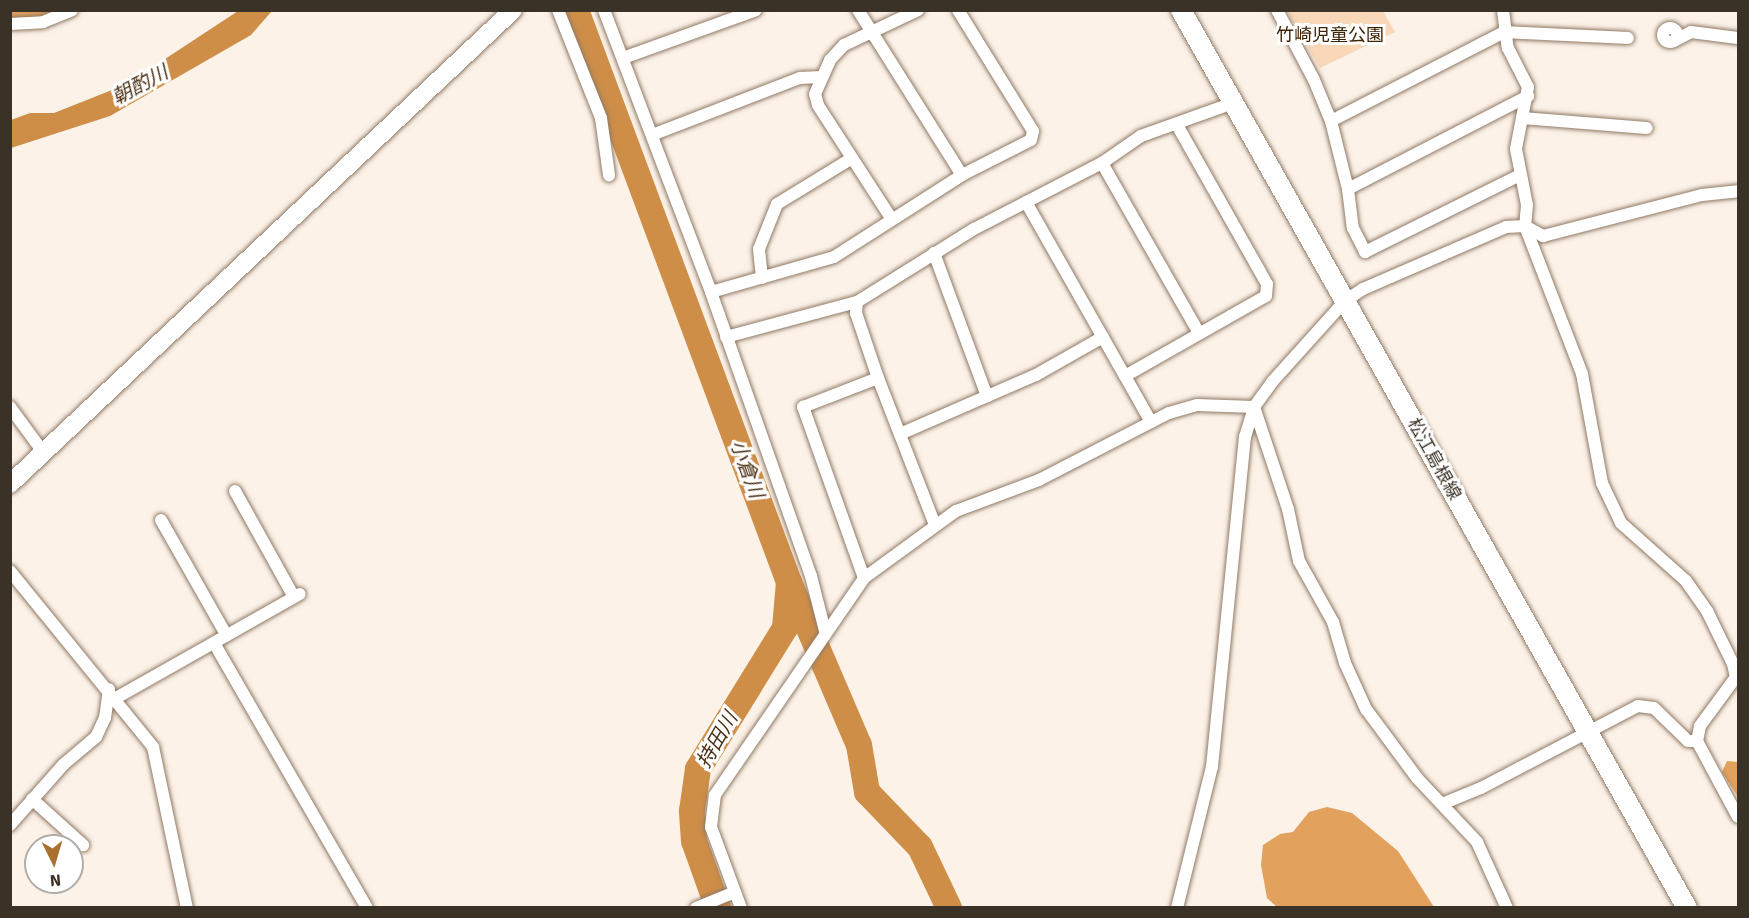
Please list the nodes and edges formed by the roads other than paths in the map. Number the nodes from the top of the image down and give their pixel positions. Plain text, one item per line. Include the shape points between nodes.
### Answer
1 (72, 10) edge
2 (513, 10) edge
3 (558, 10) edge
4 (604, 10) edge
5 (858, 10) edge
6 (918, 10) edge
7 (958, 10) edge
8 (1181, 10) edge
9 (1277, 10) edge
10 (1503, 10) edge
11 (754, 11) edge
12 (10, 24) edge
13 (872, 31) junction
14 (1504, 32) junction
15 (1628, 38) dead end
16 (1738, 38) edge
17 (1674, 41) dead end
18 (623, 58) junction
19 (821, 77) junction
20 (1528, 96) junction
21 (1233, 103) junction
22 (1522, 118) junction
23 (1331, 121) junction
24 (1178, 125) junction
25 (1647, 128) dead end
26 (652, 135) junction
27 (852, 158) junction
28 (1102, 164) junction
29 (609, 175) dead end
30 (1520, 175) junction
31 (962, 176) junction
32 (1348, 189) junction
33 (1738, 191) edge
34 (1026, 202) junction
35 (891, 218) junction
36 (1525, 226) junction
37 (934, 253) junction
38 (762, 278) junction
39 (711, 292) junction
40 (1345, 301) junction
41 (856, 302) junction
42 (1198, 333) junction
43 (1103, 336) junction
44 (726, 337) junction
45 (1125, 376) junction
46 (878, 378) junction
47 (987, 396) junction
48 (10, 407) edge
49 (1254, 407) junction
50 (1150, 422) junction
51 (900, 434) junction
52 (43, 452) junction
53 (10, 484) edge
54 (235, 491) dead end
55 (161, 520) dead end
56 (935, 525) junction
57 (10, 571) edge
58 (864, 578) junction
59 (823, 633) junction
60 (227, 636) junction
61 (213, 643) junction
62 (112, 694) junction
63 (1587, 731) junction
64 (1696, 741) junction
65 (32, 799) junction
66 (1442, 804) junction
67 (1738, 817) edge
68 (10, 825) edge
69 (71, 834) edge
70 (732, 893) junction
71 (698, 907) edge
72 (187, 908) edge
73 (367, 908) edge
74 (741, 908) edge
75 (1177, 908) edge
76 (1507, 908) edge
77 (1687, 908) edge

1 - 12 street via 43,22
2 - 52 street
3 - 29 street via 601,118
4 - 18 street
5 - 13 street
6 - 13 street
7 - 31 street via 1033,131 1031,140
8 - 21 main road, 松江島根線
9 - 23 street
10 - 14 street
11 - 18 street
13 - 19 street via 844,45
13 - 31 street
14 - 15 street
14 - 20 street via 1528,87
14 - 23 street
16 - 17 street via 1691,32
18 - 26 street
19 - 26 street via 800,78
19 - 27 street via 815,94 818,105
20 - 22 street
20 - 32 street
21 - 24 street
21 - 40 main road, 松江島根線
22 - 25 street
22 - 30 street via 1516,149
23 - 32 street
24 - 28 street via 1141,136
24 - 42 street via 1267,284 1266,296
26 - 39 street
27 - 35 street
27 - 38 street via 777,204 759,249
28 - 34 street
28 - 42 street
30 - 32 street via 1365,252 1353,228
30 - 36 street via 1527,205
31 - 35 street
33 - 36 street via 1702,195 1543,236
34 - 37 street
34 - 43 street
35 - 38 street via 834,257
36 - 40 street via 1506,227 1363,289
36 - 64 street via 1582,374 1606,493 1621,523 1686,581 1707,611 1733,664 1736,677 1700,726
37 - 41 street
37 - 47 street
38 - 39 street
39 - 44 street
40 - 49 street
40 - 63 main road, 松江島根線
41 - 44 street
41 - 46 street via 856,313
42 - 45 street
43 - 45 street
43 - 47 street via 1036,375
44 - 59 street via 811,576
45 - 50 street
46 - 51 street
46 - 58 street via 803,407
47 - 51 street
48 - 52 street
49 - 50 street via 1197,405
49 - 66 street via 1288,509 1299,561 1333,622 1345,663 1366,709 1393,749
49 - 75 street via 1242,454 1212,767
50 - 56 street via 1039,480 956,511
51 - 56 street
52 - 53 street
54 - 60 street via 297,595
55 - 60 street
56 - 58 street
57 - 62 street
58 - 59 street
59 - 70 street via 715,795 711,827
60 - 61 street
61 - 62 street
61 - 73 street
62 - 65 street via 96,737
62 - 72 street via 153,747
63 - 64 street via 1630,708 1646,705 1664,715 1688,741
63 - 66 street via 1481,788
63 - 77 main road, 松江島根線
64 - 67 street via 1719,789
65 - 68 street
65 - 69 street
66 - 76 street via 1477,842
70 - 71 street
70 - 74 street

